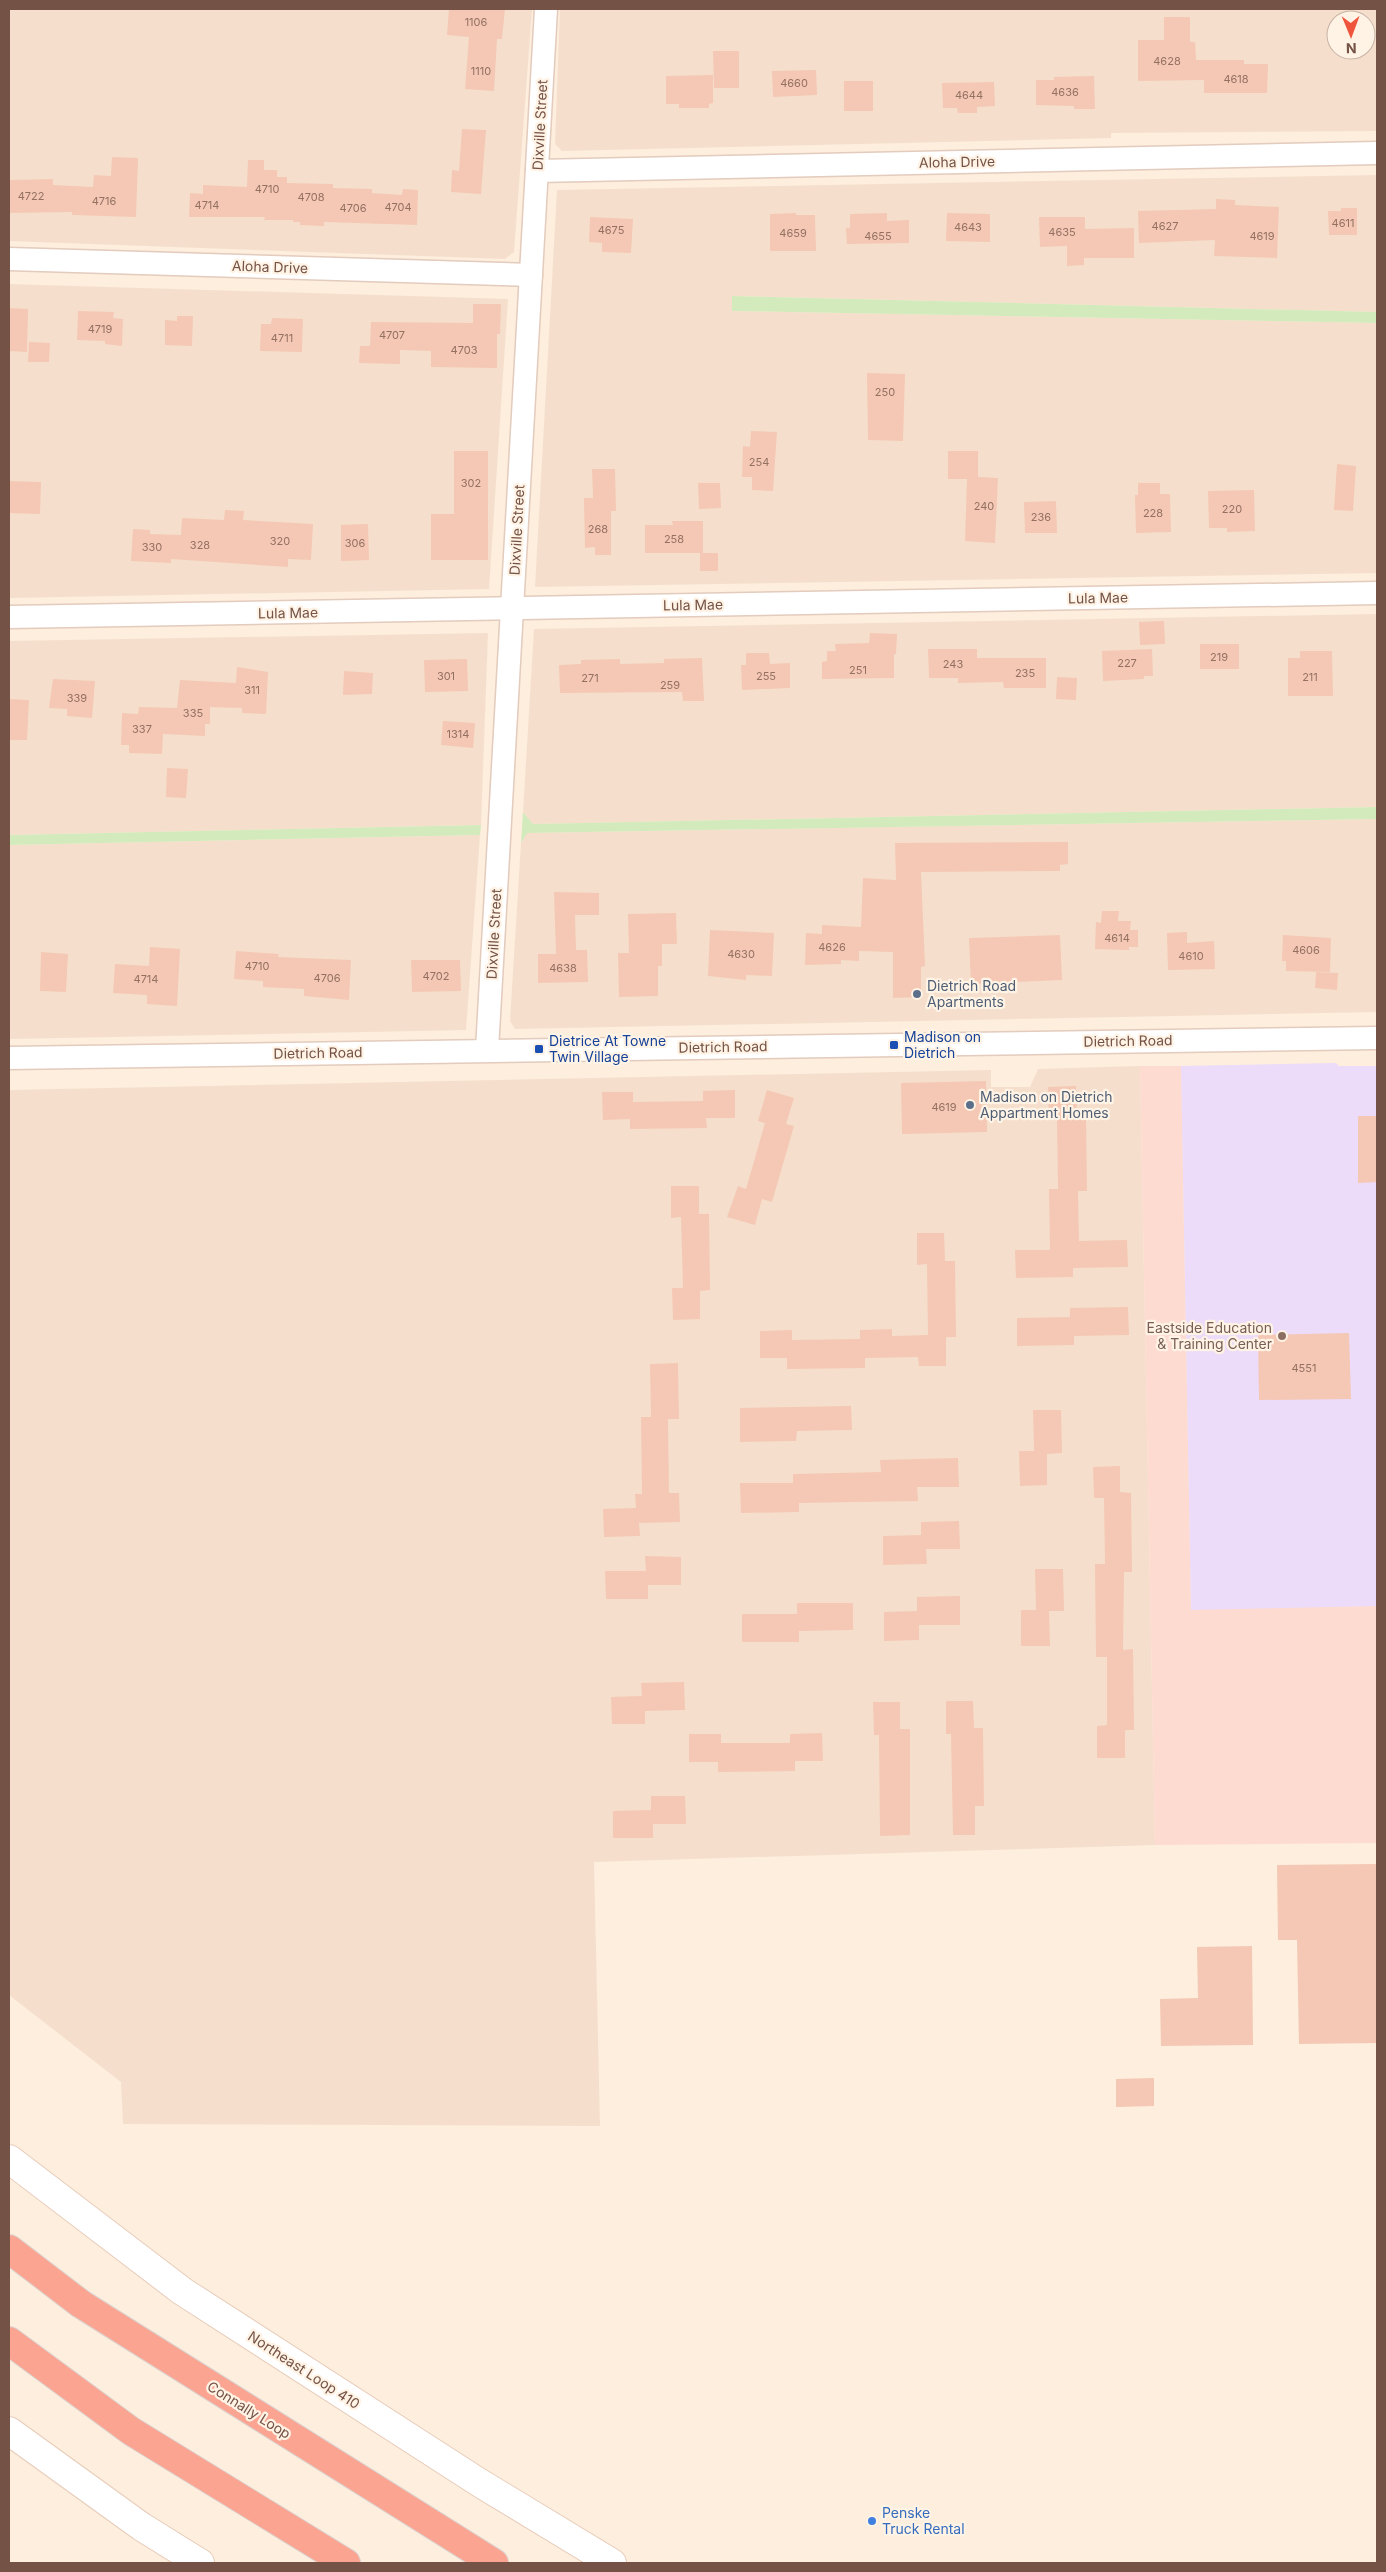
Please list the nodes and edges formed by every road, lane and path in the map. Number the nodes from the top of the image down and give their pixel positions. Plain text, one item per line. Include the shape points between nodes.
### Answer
1 (546, 9) edge
2 (1377, 153) edge
3 (537, 170) junction
4 (9, 259) edge
5 (531, 275) junction
6 (1377, 592) edge
7 (512, 609) junction
8 (9, 618) edge
9 (1377, 1038) edge
10 (487, 1050) junction
11 (9, 1058) edge
12 (9, 2159) edge
13 (9, 2249) edge
14 (9, 2341) edge
15 (9, 2431) edge
16 (200, 2563) edge
17 (346, 2563) edge
18 (494, 2563) edge
19 (612, 2563) edge

1 - 3 street, Dixville Street
2 - 3 street, Aloha Drive
3 - 5 street, Dixville Street
4 - 5 street, Aloha Drive
5 - 7 street, Dixville Street
6 - 7 street, Lula Mae
7 - 8 street, Lula Mae
7 - 10 street, Dixville Street
9 - 10 street, Dietrich Road
10 - 11 street, Dietrich Road
12 - 19 main road, Northeast Loop 410 via 182,2291 480,2483
13 - 18 highway, Connally Loop via 80,2304
14 - 17 highway via 131,2431
15 - 16 main road via 142,2527

